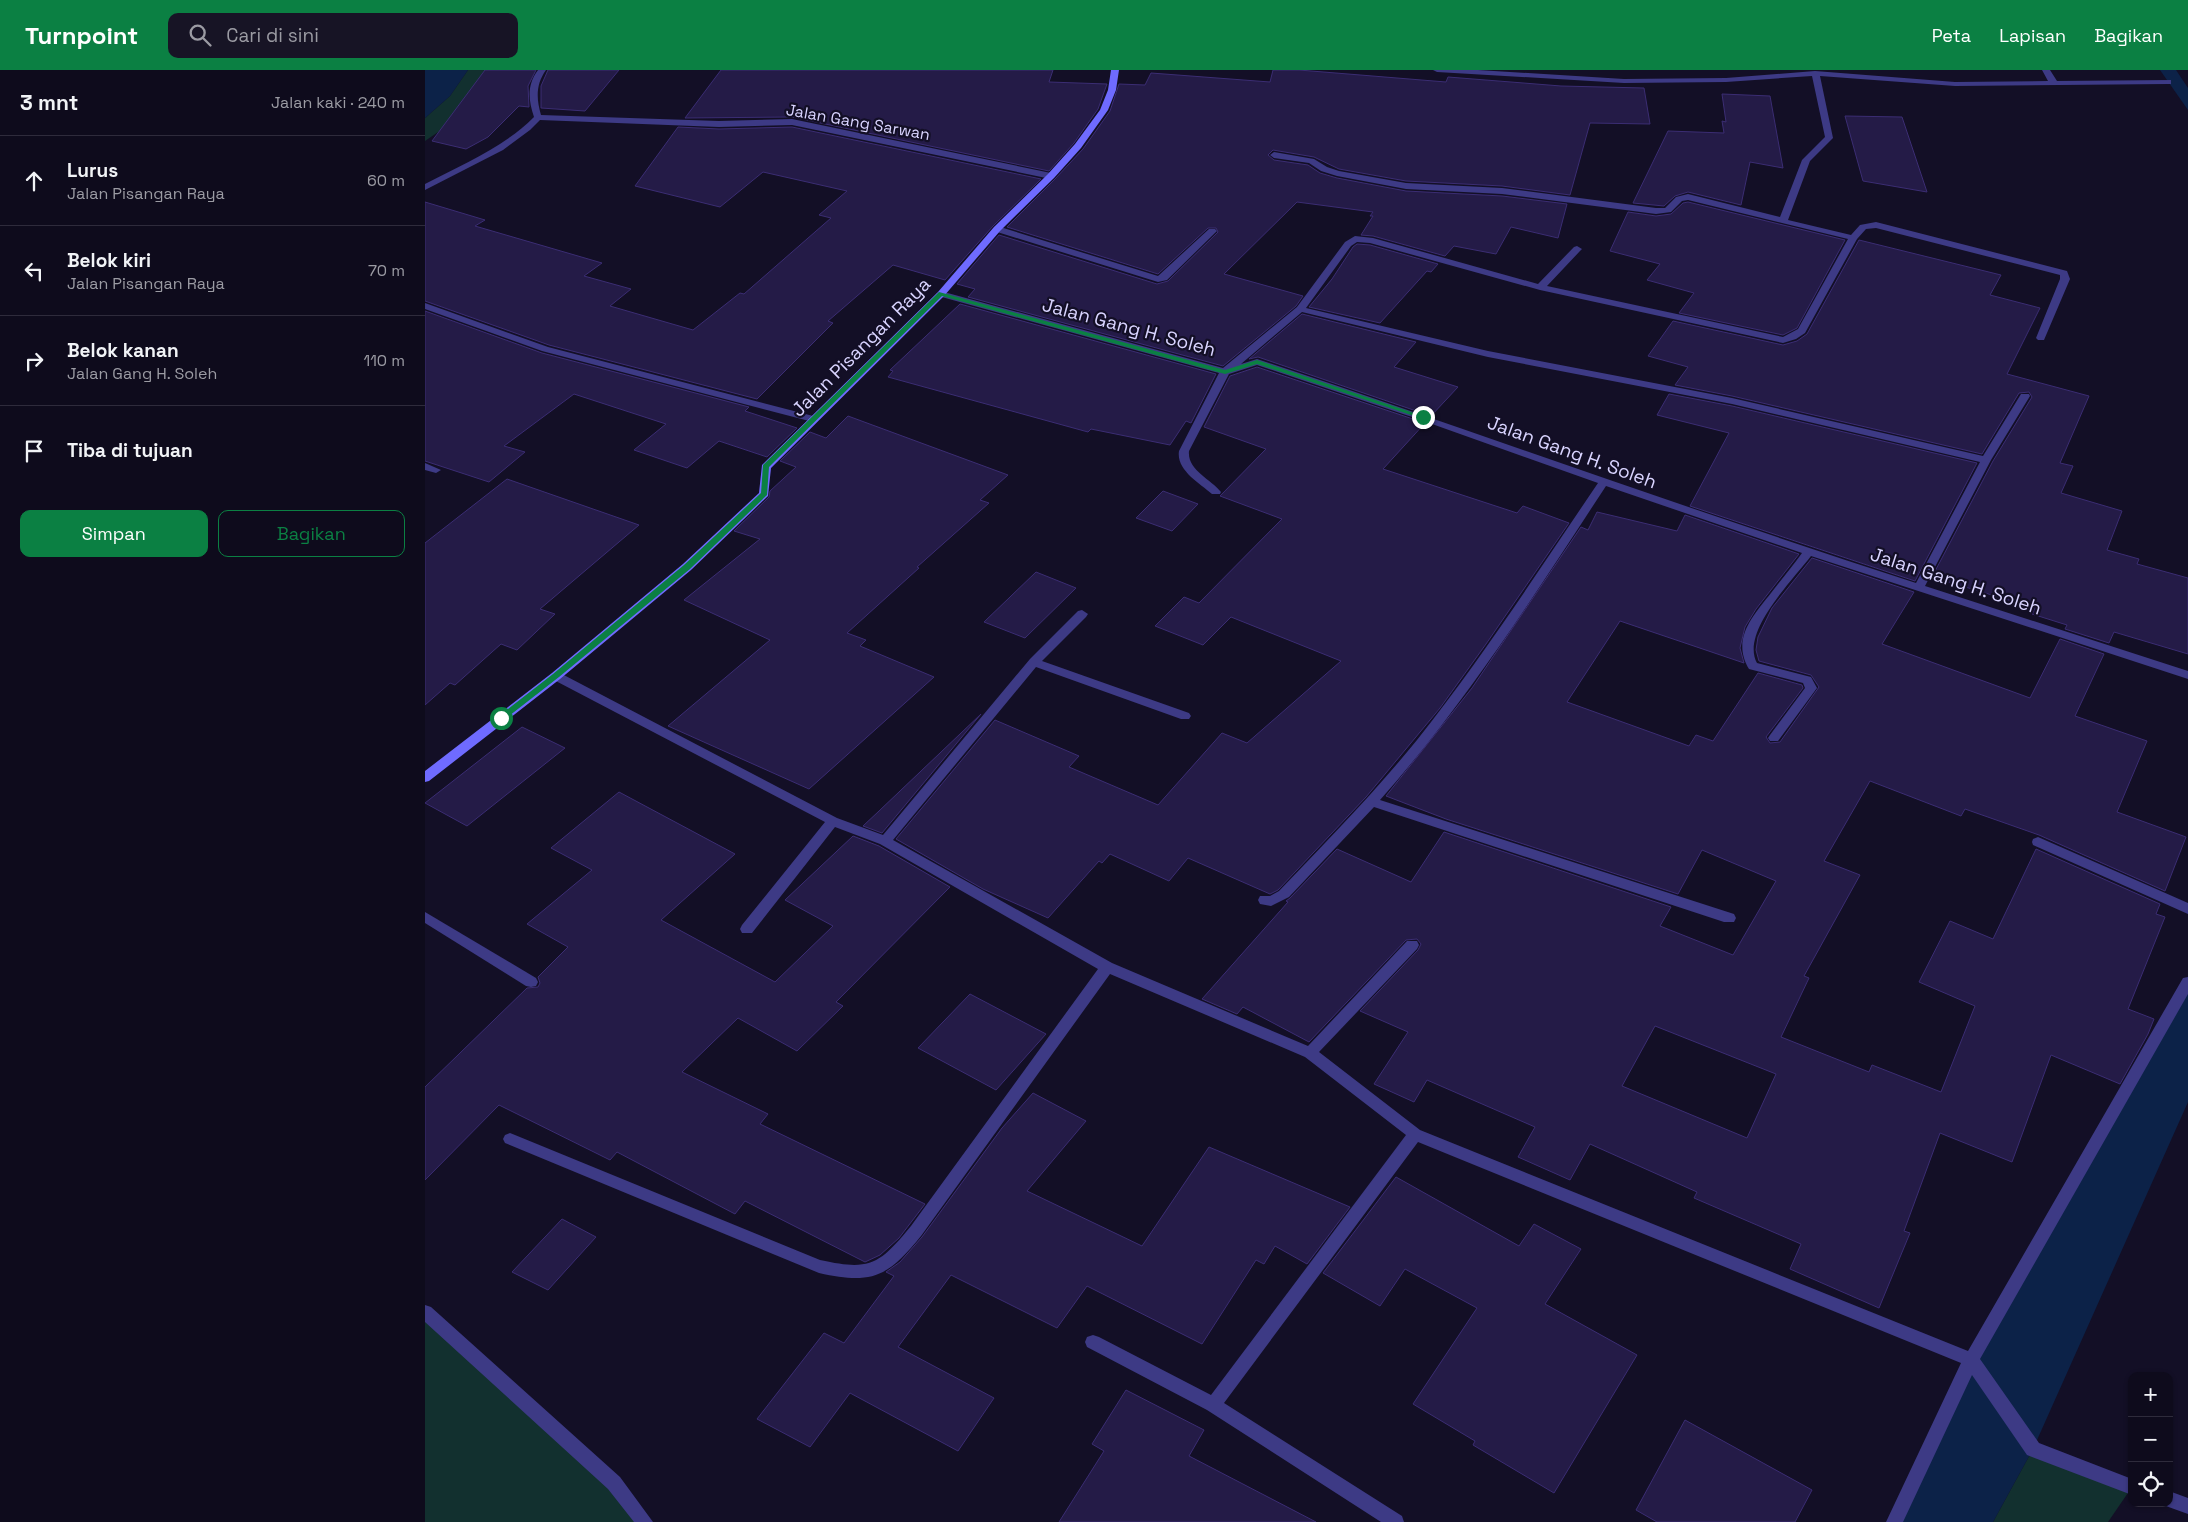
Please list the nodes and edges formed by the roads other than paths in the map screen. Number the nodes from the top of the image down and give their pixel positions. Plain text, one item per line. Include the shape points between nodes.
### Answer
1 (542, 70) edge
2 (1115, 70) edge
3 (1437, 70) edge
4 (1724, 70) edge
5 (2046, 70) edge
6 (1815, 74) junction
7 (2163, 74) dead end
8 (1726, 80) junction
9 (2054, 82) junction
10 (538, 117) junction
11 (1274, 155) dead end
12 (1051, 176) junction
13 (425, 187) edge
14 (1783, 221) junction
15 (997, 229) junction
16 (1212, 231) dead end
17 (1853, 238) junction
18 (1577, 249) dead end
19 (1540, 286) junction
20 (941, 294) junction
21 (425, 306) edge
22 (1300, 309) junction
23 (2041, 338) dead end
24 (1225, 372) junction
25 (2025, 396) dead end
26 (813, 419) junction
27 (1986, 460) junction
28 (425, 466) edge
29 (436, 470) dead end
30 (1603, 482) junction
31 (1216, 492) dead end
32 (1809, 552) junction
33 (1919, 587) junction
34 (1082, 614) dead end
35 (1034, 662) junction
36 (2188, 675) edge
37 (556, 676) junction
38 (1185, 716) dead end
39 (1774, 738) dead end
40 (425, 778) edge
41 (1370, 801) junction
42 (833, 821) junction
43 (885, 841) junction
44 (2038, 842) dead end
45 (1265, 900) dead end
46 (2188, 908) edge
47 (425, 917) edge
48 (1729, 918) dead end
49 (747, 929) dead end
50 (1412, 945) dead end
51 (1107, 966) junction
52 (531, 982) dead end
53 (2188, 982) edge
54 (1310, 1053) junction
55 (1415, 1134) junction
56 (510, 1139) dead end
57 (425, 1312) edge
58 (1093, 1342) dead end
59 (1971, 1360) junction
60 (1213, 1405) junction
61 (2128, 1485) edge
62 (2173, 1500) edge
63 (2188, 1506) edge
64 (645, 1522) edge
65 (1396, 1522) edge
66 (1894, 1522) edge

1 - 10 street via 533,86
2 - 12 street, Jalan Pisangan Raya via 1104,110
3 - 8 street via 1623,81
4 - 8 street
5 - 9 street
6 - 8 street
6 - 9 street via 1955,84
6 - 14 street via 1829,138 1806,160
7 - 9 street via 2168,82
10 - 12 street, Jalan Gang Sarwan via 719,124 792,122
10 - 13 street via 527,130 499,148
11 - 14 street via 1311,160 1337,173 1406,186 1501,191 1656,211 1668,210 1679,199 1689,197
12 - 15 street, Jalan Pisangan Raya
14 - 17 street
15 - 16 street via 1158,279 1164,278
15 - 20 street, Jalan Pisangan Raya
17 - 19 street via 1802,331 1783,340
17 - 23 street via 1863,227 1876,225 2063,273 2065,279
18 - 19 street
19 - 22 street via 1361,239 1348,244
20 - 24 street, Jalan Gang H. Soleh
20 - 26 street, Jalan Pisangan Raya
21 - 26 street via 545,349
22 - 24 street
22 - 27 street via 1488,354 1732,401
24 - 30 street, Jalan Gang H. Soleh via 1257,362
24 - 31 street via 1183,458 1186,466
25 - 27 street
26 - 37 street, Jalan Pisangan Raya via 765,467 764,494 687,567
27 - 33 street
28 - 29 street
30 - 32 street, Jalan Gang H. Soleh
30 - 41 street via 1463,688
32 - 33 street, Jalan Gang H. Soleh
32 - 39 street via 1754,622 1748,643 1748,657 1753,666 1807,680 1811,688
33 - 36 street, Jalan Gang H. Soleh
34 - 35 street
35 - 38 street
35 - 43 street
37 - 40 street, Jalan Pisangan Raya
37 - 42 street
41 - 45 street via 1284,894 1271,901
41 - 48 street
42 - 43 street
42 - 49 street
43 - 51 street
44 - 46 street
47 - 52 street
50 - 54 street
51 - 54 street
51 - 56 street via 899,1253 881,1268 861,1273 819,1266
53 - 59 street
54 - 55 street
55 - 59 street
55 - 60 street
57 - 64 street via 613,1483
58 - 60 street
59 - 61 street via 2033,1449
59 - 66 street
60 - 65 street
62 - 63 street

